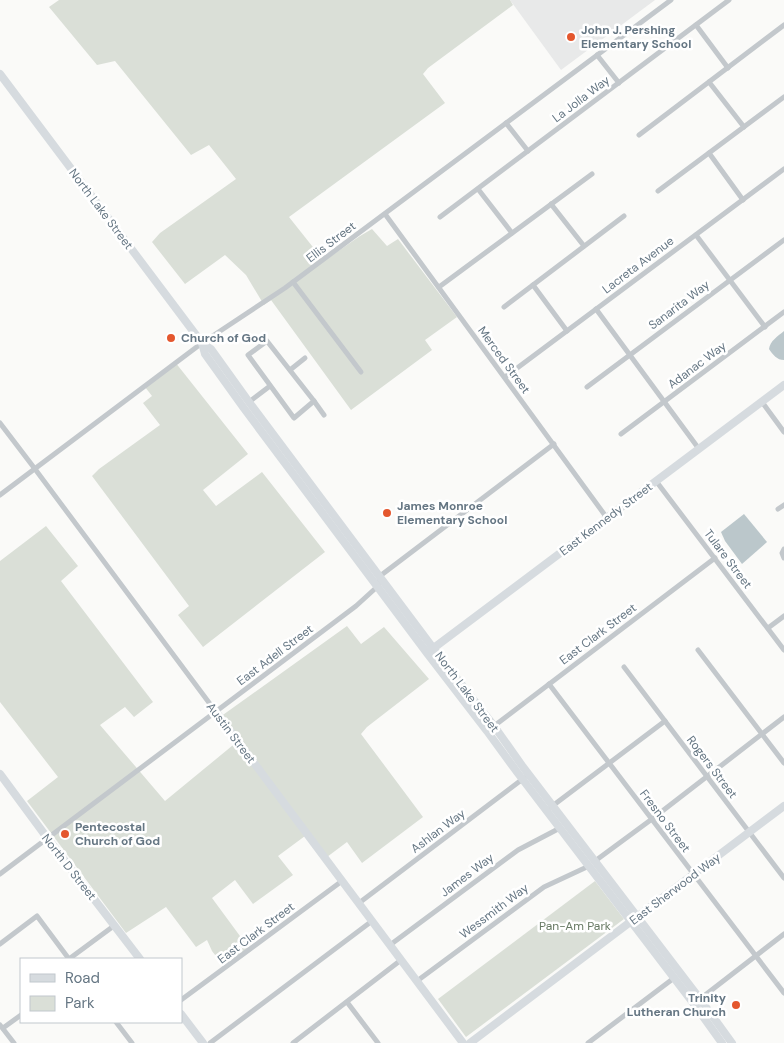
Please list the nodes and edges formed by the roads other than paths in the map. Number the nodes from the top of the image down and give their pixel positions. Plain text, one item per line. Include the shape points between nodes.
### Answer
1 (671, 0) edge
2 (729, 0) edge
3 (696, 25) junction
4 (784, 25) edge
5 (597, 55) junction
6 (728, 68) junction
7 (0, 74) edge
8 (709, 82) junction
9 (619, 83) junction
10 (784, 97) edge
11 (506, 123) junction
12 (744, 127) junction
13 (639, 134) dead end
14 (528, 152) junction
15 (709, 153) junction
16 (784, 169) edge
17 (592, 174) dead end
18 (478, 189) junction
19 (658, 191) dead end
20 (743, 200) junction
21 (551, 204) junction
22 (385, 214) junction
23 (624, 216) dead end
24 (440, 218) dead end
25 (512, 233) junction
26 (696, 235) junction
27 (784, 240) edge
28 (584, 246) junction
29 (730, 280) junction
30 (293, 282) junction
31 (533, 285) junction
32 (439, 287) junction
33 (504, 307) dead end
34 (596, 309) junction
35 (784, 312) edge
36 (765, 327) junction
37 (567, 331) junction
38 (202, 343) junction
39 (630, 355) junction
40 (305, 358) dead end
41 (290, 370) junction
42 (362, 372) dead end
43 (505, 377) junction
44 (784, 385) edge
45 (270, 386) junction
46 (587, 386) dead end
47 (314, 402) junction
48 (664, 402) junction
49 (762, 402) junction
50 (246, 404) junction
51 (324, 415) dead end
52 (0, 423) edge
53 (784, 432) edge
54 (621, 434) dead end
55 (554, 444) junction
56 (699, 449) junction
57 (35, 469) junction
58 (656, 481) junction
59 (0, 495) edge
60 (784, 505) edge
61 (778, 509) dead end
62 (335, 516) junction
63 (607, 518) junction
64 (334, 527) junction
65 (714, 558) junction
66 (380, 576) junction
67 (378, 586) junction
68 (784, 616) edge
69 (768, 628) junction
70 (430, 650) junction
71 (698, 650) dead end
72 (784, 650) edge
73 (624, 668) dead end
74 (549, 684) junction
75 (216, 712) junction
76 (784, 717) edge
77 (665, 721) junction
78 (494, 726) junction
79 (762, 734) junction
80 (609, 763) junction
81 (784, 764) edge
82 (0, 774) edge
83 (525, 777) junction
84 (707, 777) junction
85 (784, 806) edge
86 (550, 808) junction
87 (652, 819) junction
88 (560, 828) junction
89 (749, 832) junction
90 (48, 839) junction
91 (592, 863) junction
92 (0, 874) edge
93 (694, 874) junction
94 (784, 878) edge
95 (342, 881) junction
96 (359, 903) junction
97 (634, 920) junction
98 (372, 922) junction
99 (115, 925) junction
100 (784, 934) edge
101 (0, 944) edge
102 (390, 945) junction
103 (756, 956) junction
104 (68, 958) edge
105 (70, 958) edge
106 (139, 958) edge
107 (401, 960) junction
108 (674, 978) junction
109 (417, 981) junction
110 (784, 993) edge
111 (182, 999) edge
112 (700, 999) junction
113 (347, 1002) junction
114 (182, 1015) edge
115 (20, 1016) edge
116 (117, 1023) edge
117 (2, 1027) edge
118 (14, 1043) edge
119 (132, 1043) edge
120 (203, 1043) edge
121 (210, 1043) edge
122 (293, 1043) edge
123 (378, 1043) edge
124 (464, 1043) edge
125 (470, 1043) edge
126 (588, 1043) edge
127 (722, 1043) edge
128 (732, 1043) edge

1 - 5 street, Ellis Street
2 - 3 street, La Jolla Way
3 - 6 street
3 - 9 street, La Jolla Way
4 - 6 street
5 - 9 street
5 - 11 street, Ellis Street
6 - 8 street
7 - 38 street, North Lake Street
8 - 12 street
8 - 13 street
9 - 14 street, La Jolla Way
10 - 12 street
11 - 14 street
11 - 22 street, Ellis Street
12 - 15 street
14 - 18 street, La Jolla Way
15 - 19 street
15 - 20 street
16 - 20 street, Lacreta Avenue
17 - 21 street
18 - 24 street, La Jolla Way
18 - 25 street
20 - 26 street, Lacreta Avenue
21 - 25 street
21 - 28 street
22 - 30 street, Ellis Street
22 - 32 street, Merced Street
23 - 28 street
25 - 32 street
26 - 29 street
26 - 34 street, Lacreta Avenue
27 - 29 street, Sanarita Way
28 - 31 street
29 - 36 street
29 - 39 street, Sanarita Way
30 - 38 street, Ellis Street
30 - 42 street
31 - 33 street
31 - 37 street
32 - 43 street, Merced Street
34 - 37 street, Lacreta Avenue
34 - 39 street
35 - 36 street, Adanac Way
36 - 48 street, Adanac Way
37 - 43 street, Lacreta Avenue
38 - 50 street, North Lake Street via 204,354
38 - 57 street, Ellis Street
39 - 46 street, Sanarita Way
39 - 48 street
40 - 41 street
41 - 45 street via 267,340 248,355
41 - 47 street
43 - 55 street, Merced Street
44 - 49 street, East Kennedy Street
45 - 47 street via 294,418
45 - 50 street
47 - 51 street
48 - 54 street, Adanac Way
48 - 56 street
49 - 53 street
49 - 56 street, East Kennedy Street
50 - 62 street, North Lake Street
50 - 64 street, North Lake Street
52 - 57 street, Austin Street
55 - 63 street, Merced Street
55 - 66 street
56 - 58 street, East Kennedy Street
57 - 59 street, Ellis Street
57 - 75 street, Austin Street
58 - 63 street, East Kennedy Street
58 - 65 street, Tulare Street
60 - 61 street
62 - 64 street
62 - 66 street, North Lake Street
63 - 70 street, East Kennedy Street
64 - 67 street, North Lake Street
65 - 69 street, Tulare Street
65 - 74 street, East Clark Street
66 - 67 street
66 - 70 street, North Lake Street
67 - 70 street, North Lake Street
67 - 75 street, East Adell Street
68 - 69 street
69 - 72 street, Tulare Street
70 - 78 street, North Lake Street
70 - 83 street, North Lake Street
71 - 79 street
73 - 77 street, Rogers Street
74 - 78 street, East Clark Street
74 - 80 street, Fresno Street
75 - 90 street, East Adell Street
75 - 95 street, Austin Street
76 - 79 street, Wessmith Way
77 - 80 street
77 - 84 street, Rogers Street
78 - 83 street, North Lake Street
79 - 81 street
79 - 84 street, Wessmith Way
80 - 86 street
80 - 87 street, Fresno Street
82 - 90 street, North D Street
83 - 86 street, North Lake Street
83 - 96 street, Ashlan Way
84 - 87 street, Wessmith Way
84 - 89 street, Rogers Street
85 - 89 street, East Sherwood Way
86 - 88 street, North Lake Street
86 - 91 street, North Lake Street
87 - 91 street, Wessmith Way
87 - 93 street, Fresno Street
88 - 91 street, North Lake Street
88 - 102 street, James Way via 518,850
89 - 93 street, East Sherwood Way
89 - 94 street, Rogers Street
90 - 92 street, East Adell Street
90 - 99 street, North D Street
91 - 97 street, North Lake Street
91 - 109 street, Wessmith Way via 544,887
93 - 97 street, East Sherwood Way
93 - 103 street, Fresno Street
95 - 96 street, Austin Street
95 - 111 street, East Clark Street
96 - 98 street, Austin Street
97 - 108 street, North Lake Street
97 - 112 street, North Lake Street
97 - 125 street, East Sherwood Way
98 - 102 street, Austin Street
98 - 121 street
99 - 105 street
99 - 106 street, North D Street
100 - 103 street
101 - 104 street via 37,916
102 - 107 street, Austin Street
103 - 110 street, Fresno Street
103 - 112 street
107 - 109 street, Austin Street
107 - 113 street
108 - 126 street
108 - 127 street, North Lake Street
109 - 124 street, Austin Street
112 - 128 street, North Lake Street
113 - 122 street
113 - 123 street
114 - 120 street
115 - 117 street
116 - 119 street
117 - 118 street

